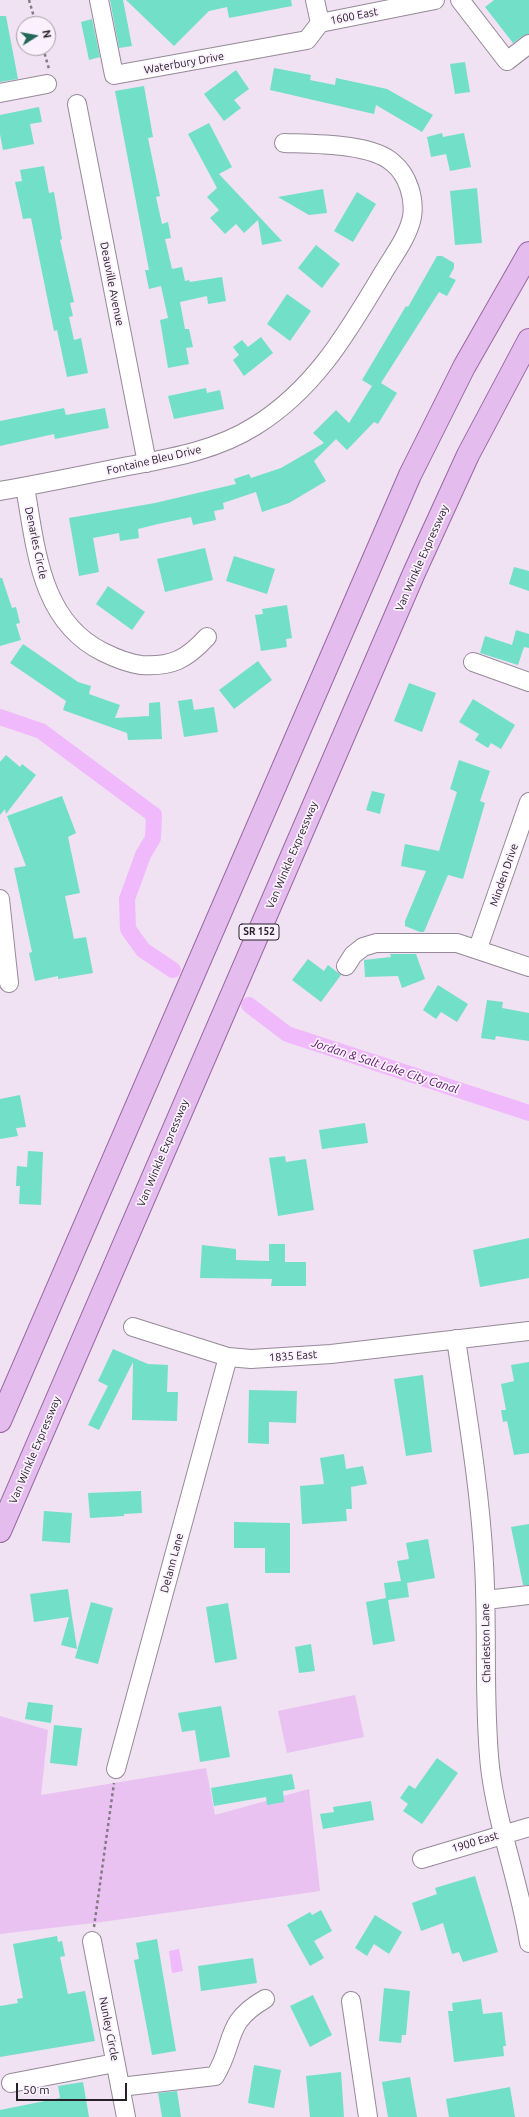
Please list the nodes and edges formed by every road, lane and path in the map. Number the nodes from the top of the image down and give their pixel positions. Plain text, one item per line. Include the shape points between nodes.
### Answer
1 (30, 0) edge
2 (99, 0) edge
3 (315, 0) edge
4 (435, 0) edge
5 (460, 0) edge
6 (401, 3) edge
7 (34, 16) edge
8 (320, 23) junction
9 (529, 44) edge
10 (47, 84) dead end
11 (0, 93) edge
12 (77, 104) dead end
13 (284, 143) dead end
14 (529, 253) edge
15 (529, 340) edge
16 (147, 463) junction
17 (25, 487) junction
18 (0, 491) edge
19 (207, 637) dead end
20 (473, 662) dead end
21 (529, 682) edge
22 (529, 802) edge
23 (0, 899) edge
24 (478, 948) junction
25 (346, 966) dead end
26 (529, 967) edge
27 (9, 983) dead end
28 (134, 1327) dead end
29 (529, 1331) edge
30 (456, 1339) junction
31 (228, 1357) junction
32 (0, 1422) edge
33 (0, 1530) edge
34 (529, 1595) edge
35 (486, 1600) junction
36 (116, 1769) joint
37 (529, 1827) edge
38 (504, 1834) junction
39 (422, 1859) dead end
40 (92, 1940) joint
41 (529, 1943) edge
42 (265, 1999) dead end
43 (352, 2001) dead end
44 (115, 2063) junction
45 (11, 2083) dead end
46 (120, 2087) junction
47 (126, 2117) edge
48 (368, 2117) edge

1 - 7 path
2 - 8 street, Waterbury Drive via 114,75 307,40
3 - 8 street
4 - 6 street, 1600 East
5 - 9 street via 507,61
6 - 8 street, 1600 East
10 - 11 street
12 - 16 street, Deauville Avenue
13 - 16 street, Fontaine Bleu Drive via 359,148 393,162 403,175 413,204 412,219 404,238 349,330 322,369 285,405 254,427 223,442 189,454
14 - 32 main road via 464,367 410,475
15 - 33 main road, Van Winkle Expressway / SR 152 via 468,455 414,573
16 - 17 street, Fontaine Bleu Drive
17 - 18 street, Fontaine Bleu Drive
17 - 19 street, Denarles Circle via 44,584 60,616 77,635 114,658 134,664 156,666 178,661 194,651
20 - 21 street
22 - 24 street, Minden Drive
23 - 27 street
24 - 25 street via 457,943 376,943 363,947 353,955
24 - 26 street
28 - 31 street, 1835 East
29 - 30 street, 1835 East
30 - 31 street, 1835 East via 303,1356
30 - 35 street, Charleston Lane via 476,1475
31 - 36 street, Delann Lane
34 - 35 street
35 - 38 street, Charleston Lane via 488,1748
36 - 40 path
37 - 38 street, 1900 East
38 - 39 street, 1900 East
38 - 41 street, Charleston Lane
40 - 44 street, Nunley Circle
42 - 46 street via 237,2022 215,2076
43 - 48 street
44 - 45 street
44 - 46 street, Nunley Circle
46 - 47 street, Nunley Circle

